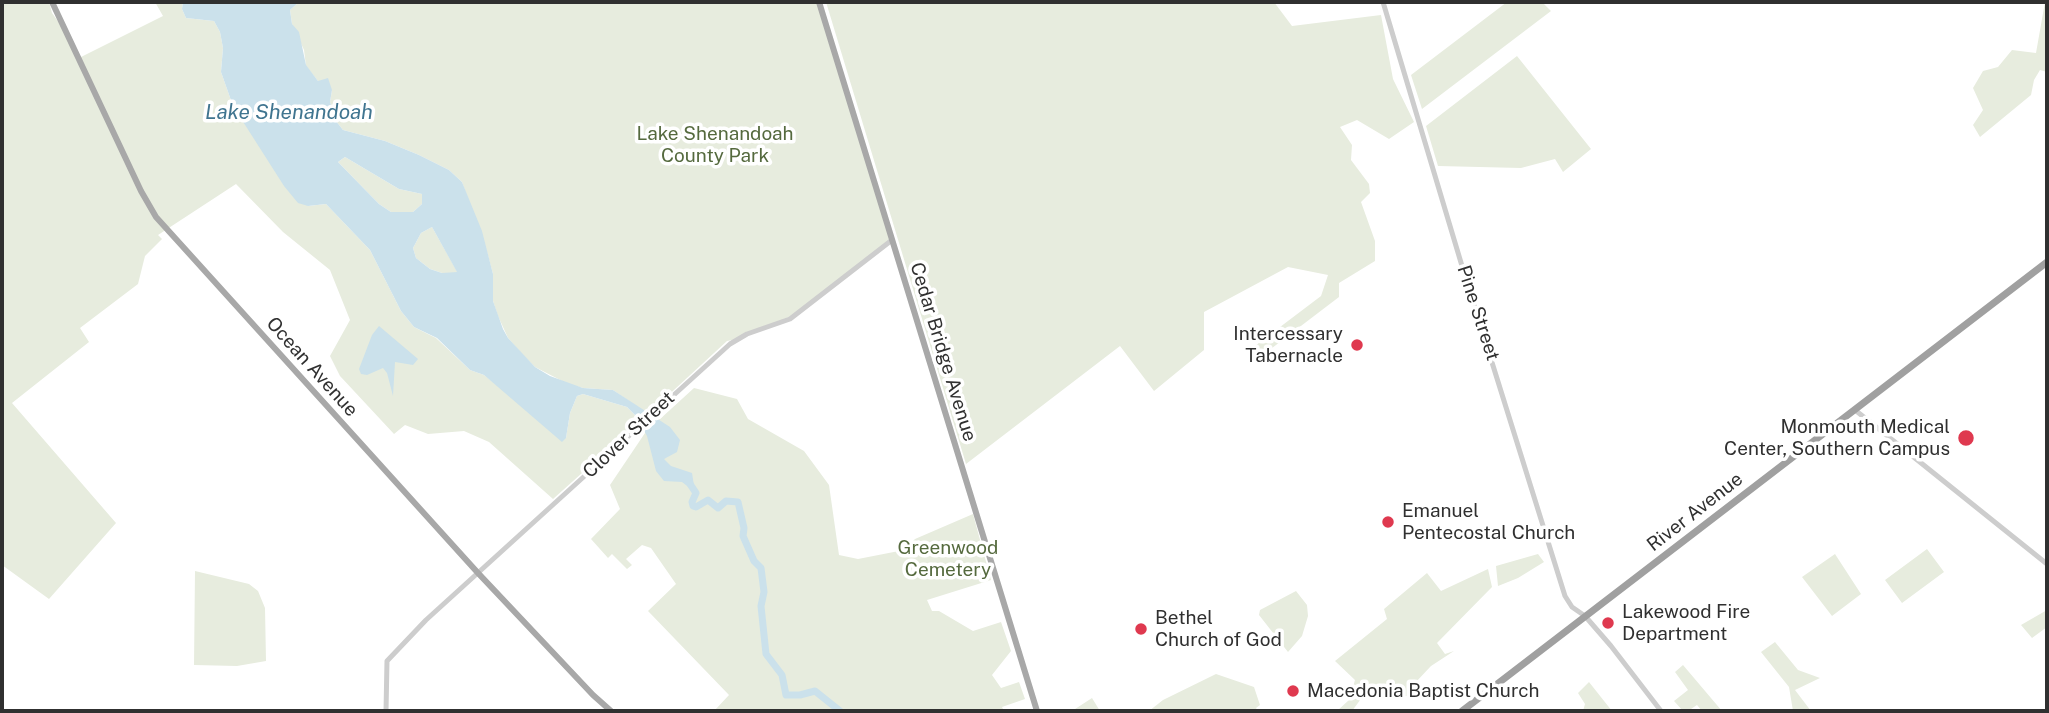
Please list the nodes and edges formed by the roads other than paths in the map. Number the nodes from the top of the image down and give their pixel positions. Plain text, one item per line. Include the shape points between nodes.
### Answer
1 (52, 2) edge
2 (819, 2) edge
3 (1383, 2) edge
4 (892, 240) junction
5 (2047, 262) edge
6 (1855, 410) junction
7 (2047, 564) edge
8 (478, 573) junction
9 (1586, 616) junction
10 (386, 711) edge
11 (611, 711) edge
12 (1037, 711) edge
13 (1462, 711) edge
14 (1661, 711) edge

1 - 8 main road, Ocean Avenue via 156,217
2 - 4 main road, Cedar Bridge Avenue
3 - 9 street, Pine Street via 1565,596
4 - 8 street, Clover Street via 790,319 730,344
4 - 12 main road, Cedar Bridge Avenue
5 - 6 highway, River Avenue
6 - 7 street
6 - 9 highway, River Avenue
8 - 10 street, Clover Street via 387,661
8 - 11 main road, Ocean Avenue
9 - 13 highway, River Avenue
9 - 14 street, Pine Street

